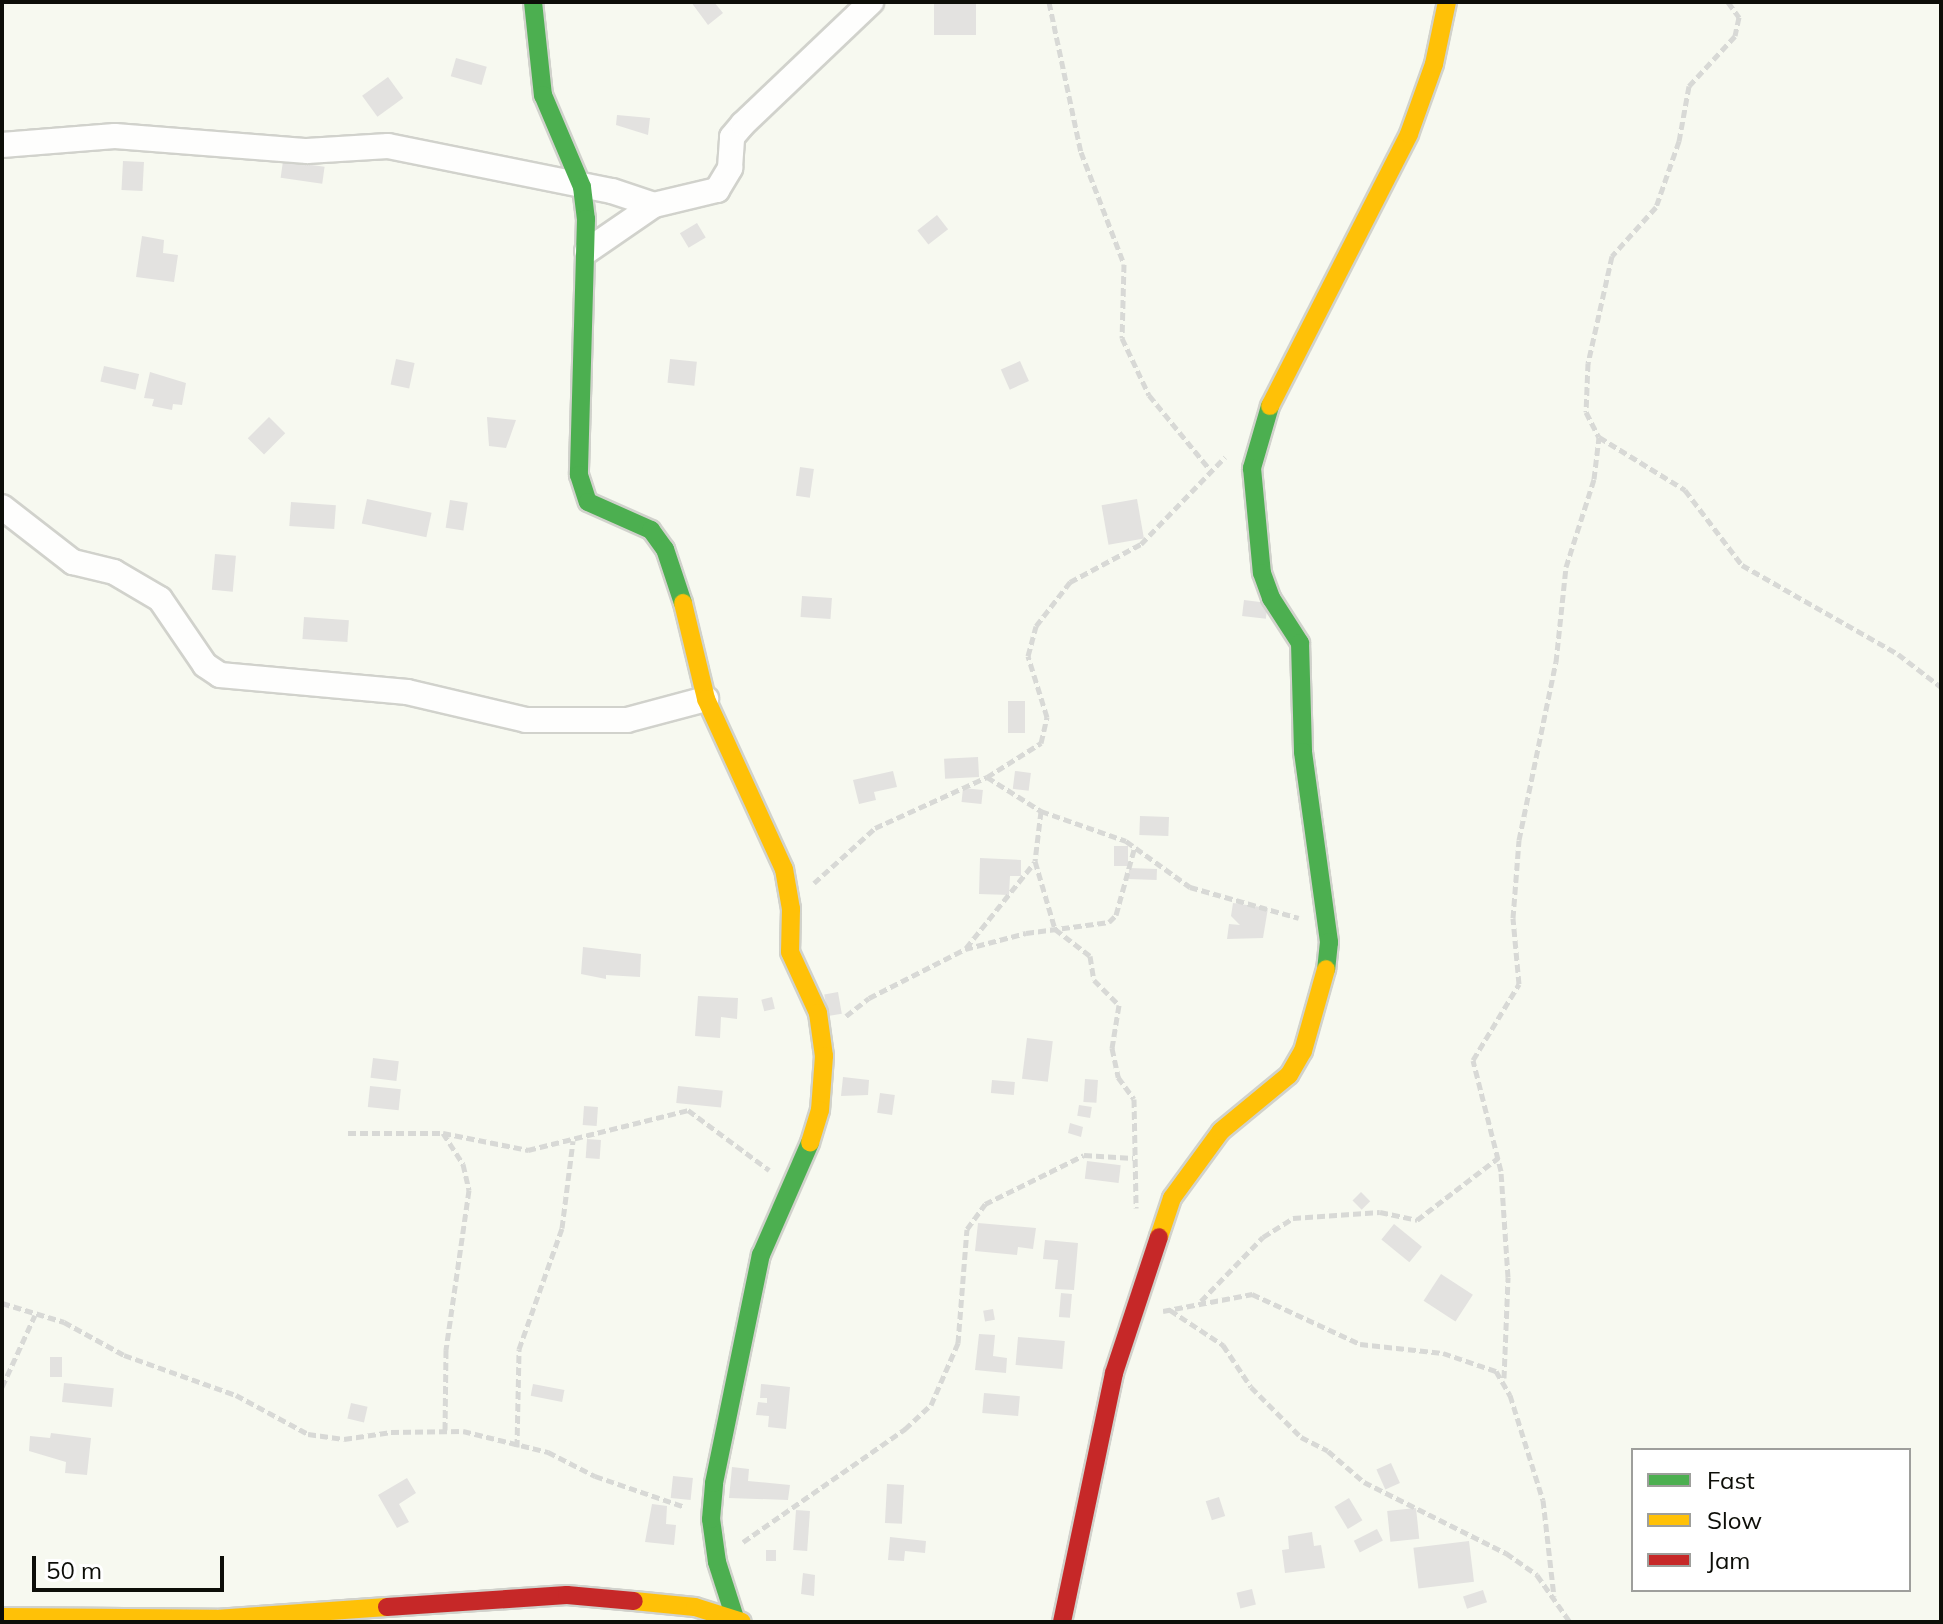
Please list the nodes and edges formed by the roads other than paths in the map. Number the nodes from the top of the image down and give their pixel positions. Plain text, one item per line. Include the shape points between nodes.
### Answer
1 (533, 2) edge
2 (871, 2) edge
3 (1447, 2) edge
4 (2, 145) edge
5 (582, 187) junction
6 (654, 205) junction
7 (587, 251) junction
8 (2, 507) edge
9 (706, 699) junction
10 (2, 1617) edge
11 (738, 1619) edge
12 (1062, 1622) edge

1 - 5 street via 543,95
2 - 6 street via 732,137 730,168 717,190
3 - 12 street via 1434,64 1409,134 1265,417 1252,468 1262,573 1271,598 1300,643 1303,752 1327,926 1325,980 1303,1051 1289,1075 1221,1131 1194,1161 1172,1198 1130,1320 1096,1448 1073,1590
4 - 5 street via 115,136 307,151 388,146
5 - 6 street
5 - 7 street
6 - 7 street
7 - 9 street via 579,475 588,502 651,530 665,549 696,642
8 - 9 street via 73,562 114,572 148,590 205,665 220,675 407,692 526,720 627,720
9 - 11 street via 784,869 791,909 790,952 818,1013 822,1040 820,1110 804,1164 761,1255 723,1432 711,1519 717,1562
10 - 11 street via 216,1619 567,1595

